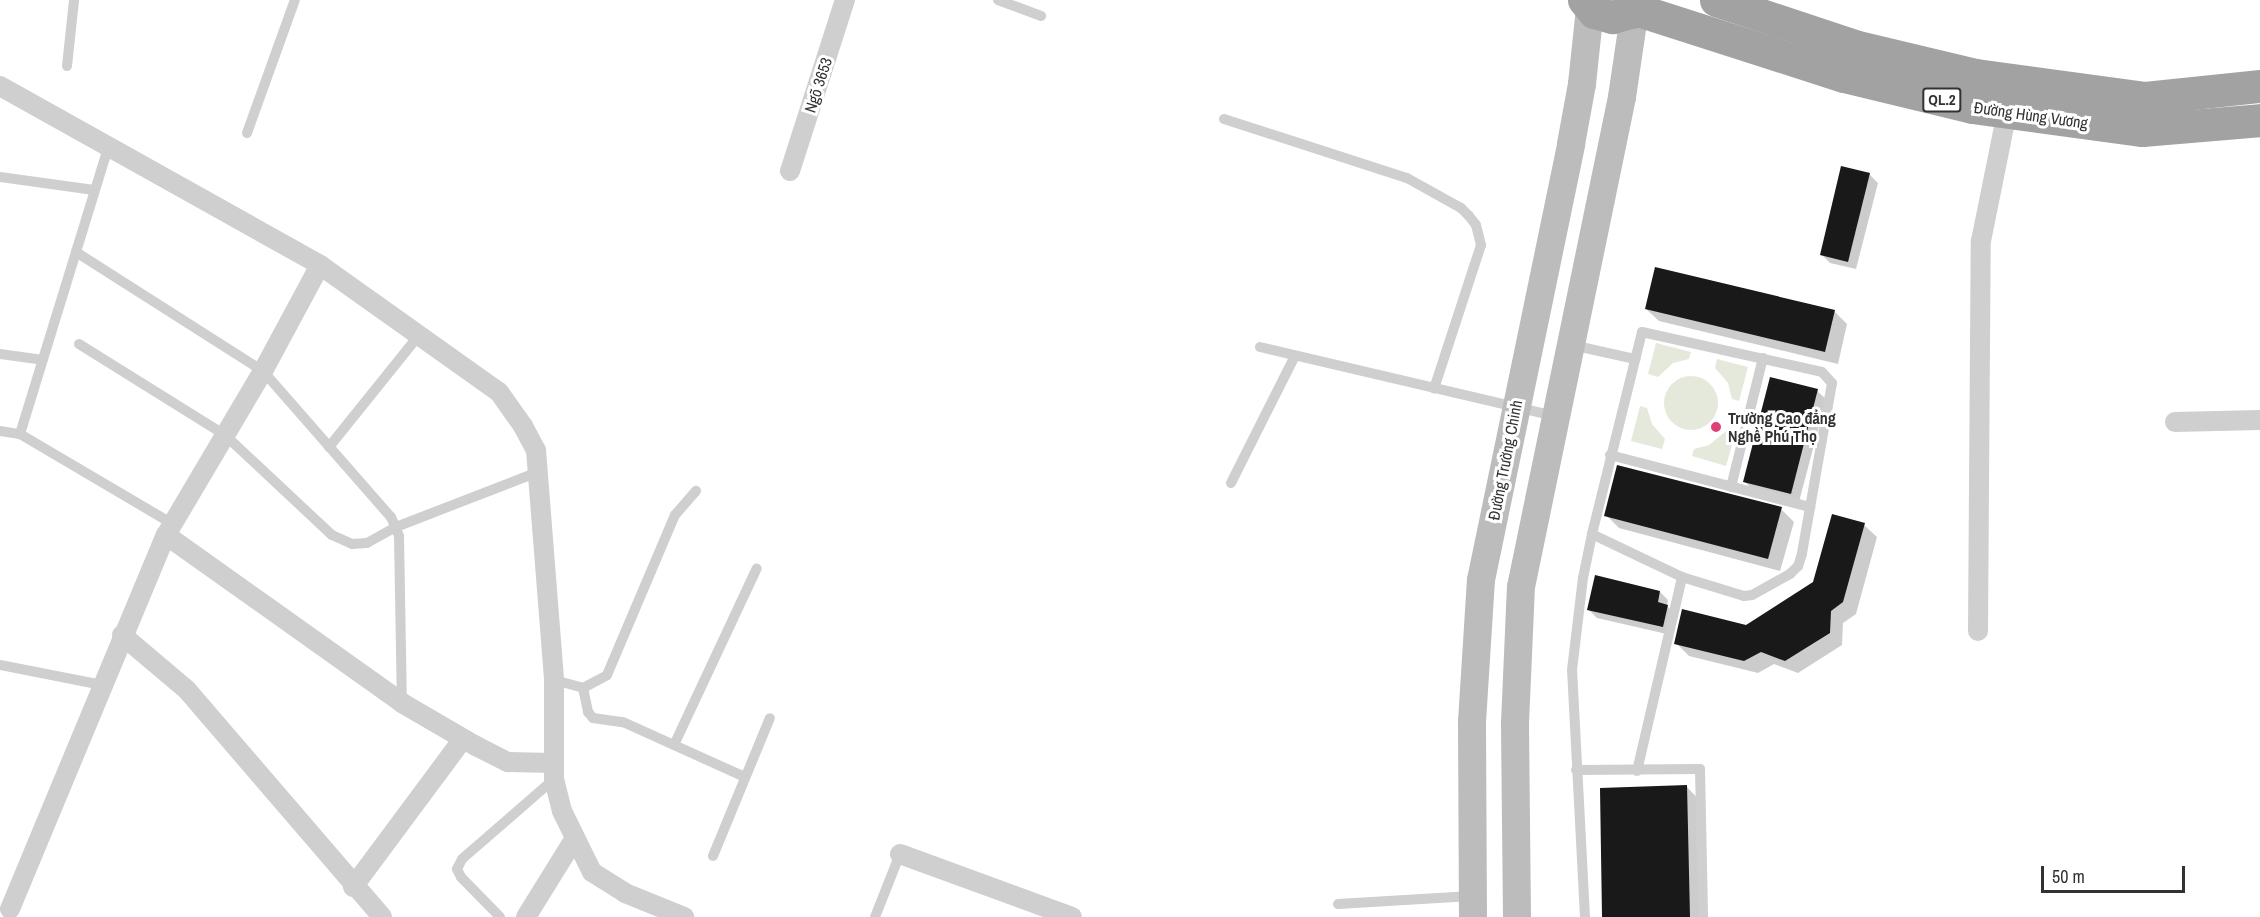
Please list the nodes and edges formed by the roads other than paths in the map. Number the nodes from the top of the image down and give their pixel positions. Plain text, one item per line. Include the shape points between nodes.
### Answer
1 (74, 0) edge
2 (295, 0) edge
3 (845, 0) edge
4 (998, 0) edge
5 (1716, 0) edge
6 (1587, 4) edge
7 (1638, 5) edge
8 (1041, 16) dead end
9 (67, 66) dead end
10 (0, 86) edge
11 (2260, 86) edge
12 (2007, 112) junction
13 (1224, 118) dead end
14 (2260, 120) edge
15 (247, 133) dead end
16 (109, 145) junction
17 (790, 171) dead end
18 (0, 177) edge
19 (94, 190) junction
20 (76, 252) junction
21 (320, 265) junction
22 (420, 334) junction
23 (79, 344) dead end
24 (1572, 345) junction
25 (1260, 347) dead end
26 (0, 354) edge
27 (1295, 357) junction
28 (1764, 358) junction
29 (1635, 359) junction
30 (43, 360) junction
31 (263, 371) junction
32 (1434, 388) junction
33 (1515, 408) junction
34 (1557, 416) junction
35 (2260, 420) edge
36 (2175, 422) dead end
37 (0, 431) edge
38 (20, 434) junction
39 (225, 435) junction
40 (329, 447) junction
41 (1610, 455) junction
42 (538, 472) junction
43 (1231, 483) dead end
44 (1731, 487) junction
45 (696, 491) dead end
46 (1810, 507) junction
47 (396, 527) junction
48 (169, 530) junction
49 (1592, 534) junction
50 (757, 568) dead end
51 (1682, 577) junction
52 (1978, 631) dead end
53 (122, 635) junction
54 (0, 664) edge
55 (554, 680) junction
56 (102, 685) junction
57 (583, 688) junction
58 (402, 704) junction
59 (770, 717) dead end
60 (463, 739) junction
61 (674, 745) junction
62 (1576, 770) junction
63 (554, 771) junction
64 (1637, 771) junction
65 (745, 777) junction
66 (575, 838) junction
67 (900, 854) joint
68 (713, 856) dead end
69 (353, 887) junction
70 (1338, 904) dead end
71 (1473, 907) edge
72 (12, 911) edge
73 (382, 917) edge
74 (500, 917) edge
75 (526, 917) edge
76 (684, 917) edge
77 (875, 917) edge
78 (1072, 917) edge
79 (1517, 917) edge
80 (1584, 917) edge
81 (1703, 917) edge

1 - 9 lane
2 - 15 lane
3 - 17 street, Ngõ 3653
4 - 8 lane
5 - 11 highway, Đường Hùng Vương / QL.2 via 1854,46 1976,75 2145,98
6 - 7 highway via 1598,14 1612,17 1622,16
6 - 33 main road, Đường Trường Chinh via 1582,84
7 - 12 highway, Đường Hùng Vương / QL.2 via 1844,76
7 - 24 main road
10 - 16 street
12 - 14 highway, Đường Hùng Vương / QL.2 via 2142,130
12 - 52 street via 1981,241
13 - 32 lane via 1407,178 1461,208 1476,225 1481,245
16 - 19 lane
16 - 21 street
18 - 19 lane
19 - 20 lane
20 - 30 lane
20 - 31 lane
21 - 22 street
21 - 31 street
22 - 40 lane
22 - 42 street via 499,392 536,450
23 - 39 lane
24 - 29 lane
24 - 34 main road
25 - 27 lane
26 - 30 lane
27 - 32 lane
27 - 43 lane
28 - 29 lane via 1642,332
28 - 44 lane
28 - 46 lane via 1822,372 1832,383
29 - 41 lane
30 - 38 lane
31 - 39 street
31 - 40 lane
32 - 33 lane
33 - 34 lane
33 - 71 main road, Đường Trường Chinh via 1481,580 1472,722
34 - 79 main road via 1521,587 1515,723
35 - 36 street
37 - 38 lane
38 - 48 lane
39 - 47 lane via 332,535 352,544 367,543
39 - 48 street
40 - 47 lane
41 - 44 lane
41 - 49 lane
42 - 47 lane
42 - 55 street
44 - 46 lane
45 - 57 lane via 675,515 607,675
46 - 51 lane via 1798,566 1752,595 1734,594
47 - 58 lane
48 - 53 street
48 - 58 street
49 - 51 lane
49 - 62 lane via 1582,578 1572,670
50 - 61 lane
51 - 64 lane
53 - 56 street
53 - 69 street via 187,690
54 - 56 lane
55 - 57 lane
55 - 63 street
56 - 72 street
57 - 61 lane via 593,718 623,722
58 - 60 street
59 - 65 lane
60 - 63 street via 508,762
60 - 69 street
61 - 65 lane
62 - 64 lane
62 - 80 lane
63 - 66 street via 561,811
63 - 74 lane via 462,859 457,869 461,878
64 - 81 lane via 1701,769
65 - 68 lane
66 - 75 street
66 - 76 street via 592,872 625,893
67 - 77 lane
67 - 78 street
69 - 73 street
70 - 71 lane

